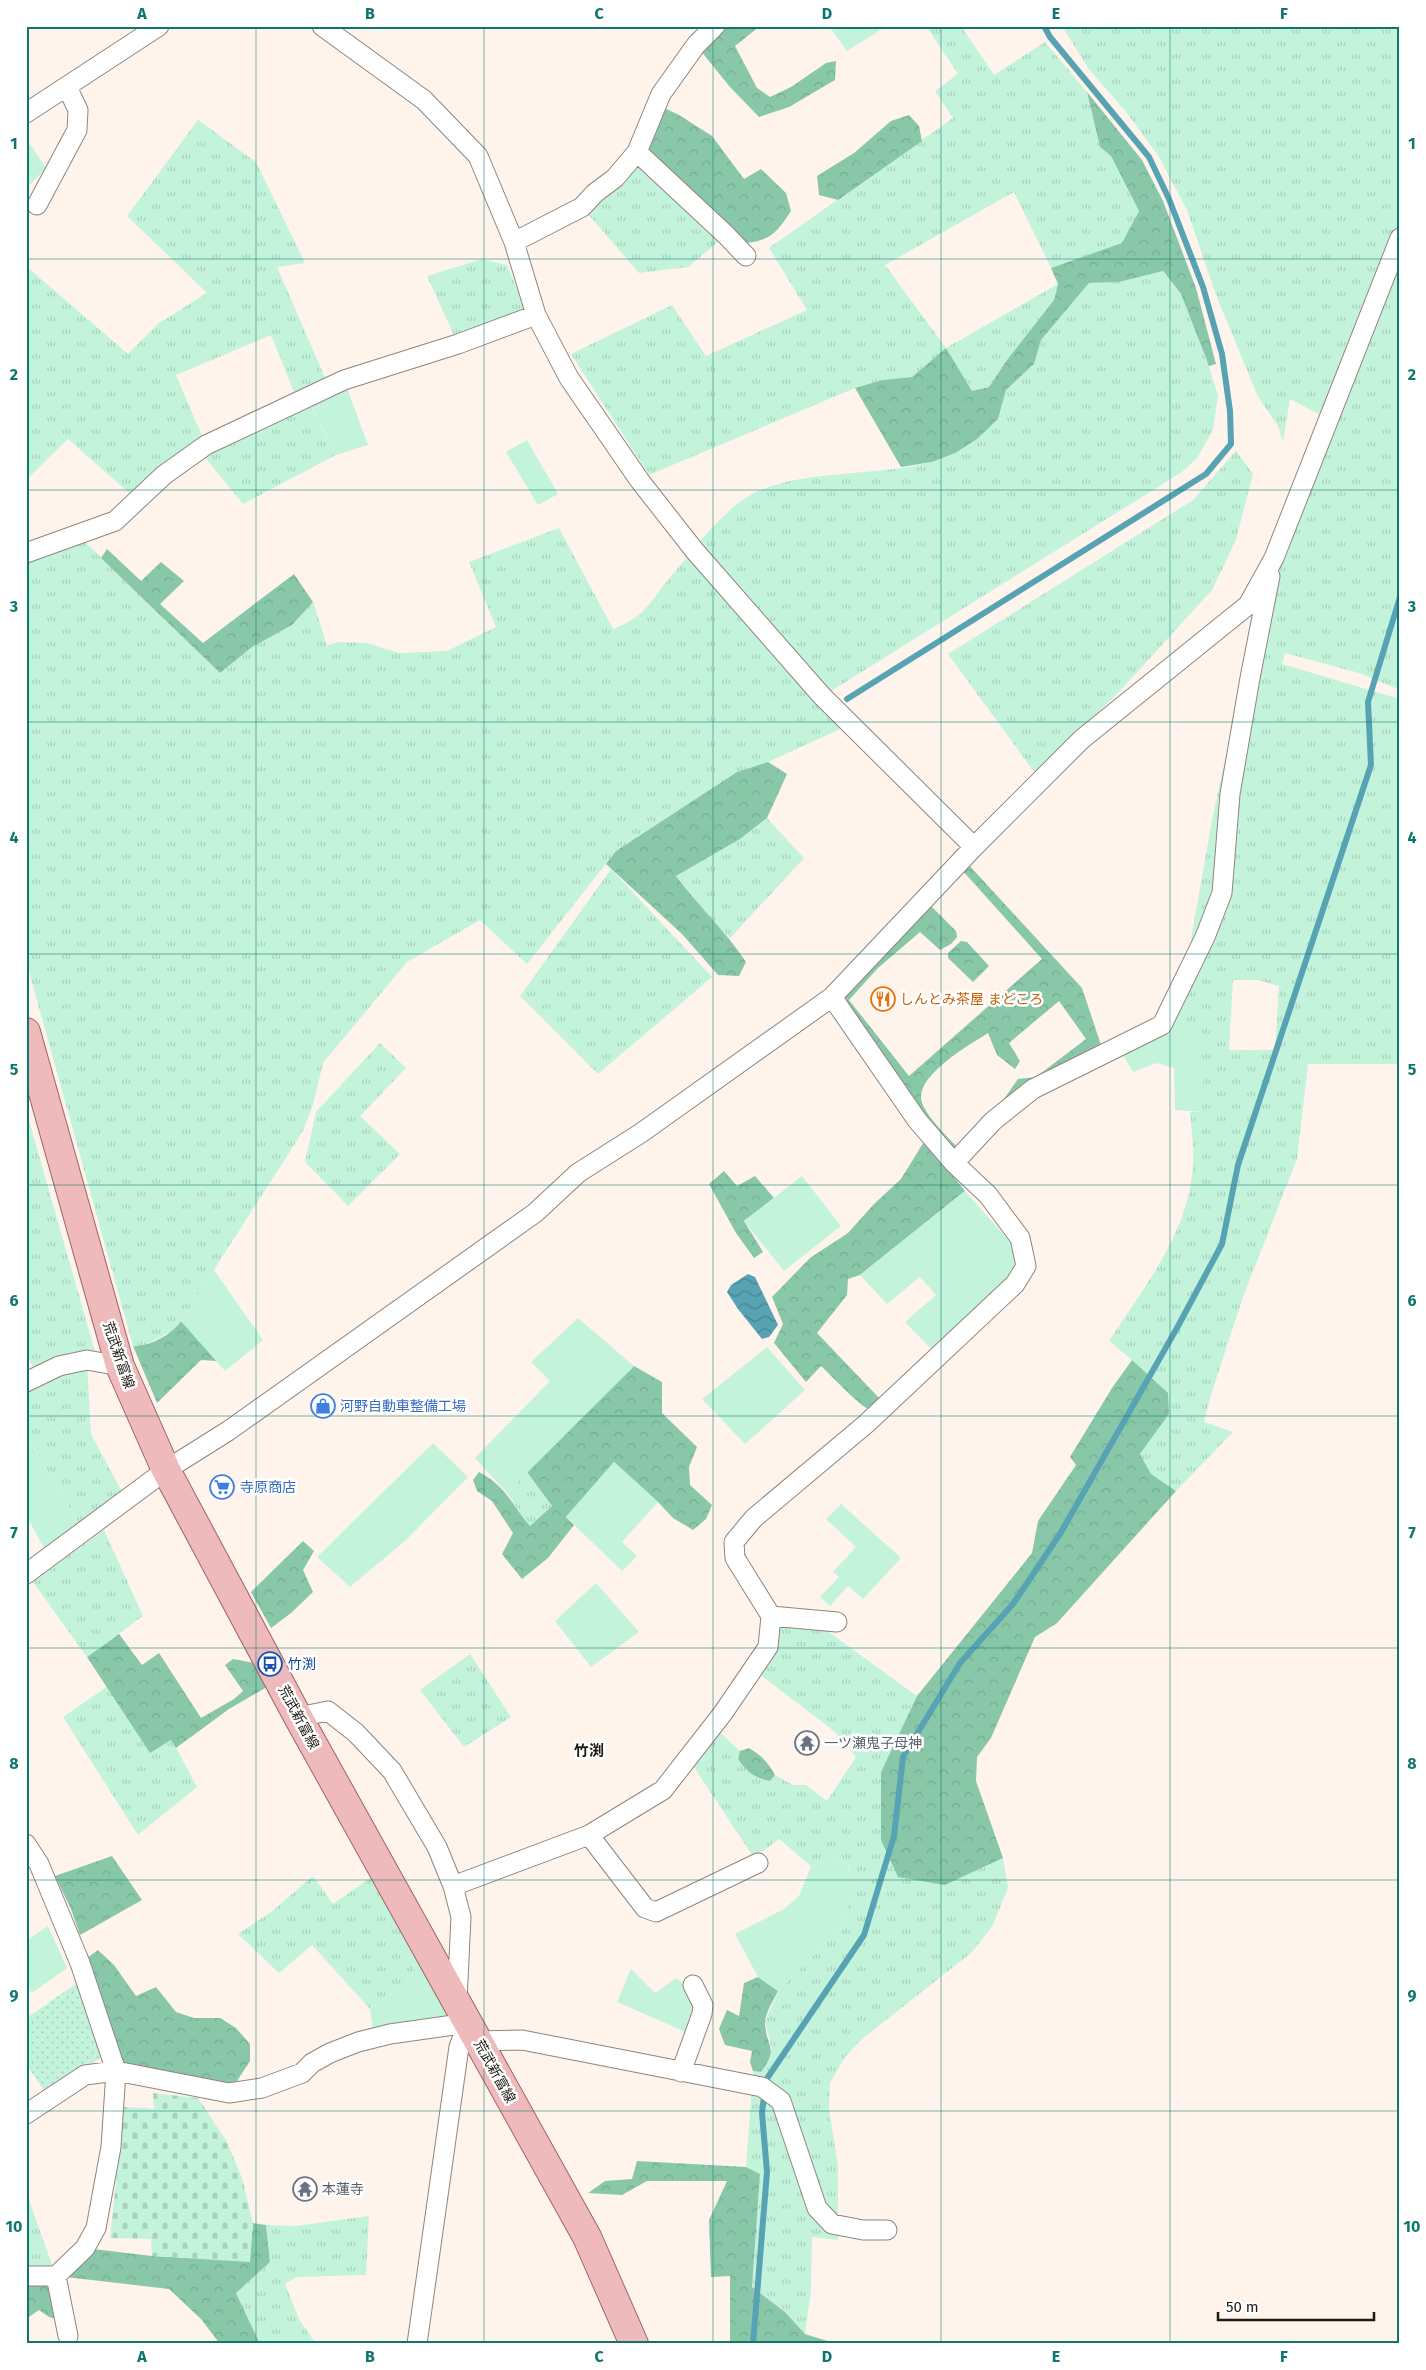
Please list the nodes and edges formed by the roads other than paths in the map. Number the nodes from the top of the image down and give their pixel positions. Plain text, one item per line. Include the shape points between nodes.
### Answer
1 (159, 26) edge
2 (322, 26) edge
3 (715, 26) edge
4 (67, 87) junction
5 (26, 113) edge
6 (637, 152) junction
7 (37, 205) dead end
8 (1400, 238) edge
9 (514, 242) junction
10 (746, 256) dead end
11 (536, 315) junction
12 (26, 553) edge
13 (1274, 558) junction
14 (974, 847) junction
15 (832, 997) junction
16 (26, 1032) edge
17 (954, 1162) junction
18 (120, 1366) junction
19 (26, 1382) edge
20 (166, 1470) junction
21 (26, 1574) edge
22 (771, 1616) junction
23 (837, 1622) dead end
24 (298, 1717) junction
25 (589, 1835) junction
26 (26, 1844) edge
27 (758, 1863) dead end
28 (453, 1886) junction
29 (693, 1985) dead end
30 (468, 2022) junction
31 (116, 2071) junction
32 (681, 2072) junction
33 (26, 2114) edge
34 (887, 2230) dead end
35 (26, 2276) edge
36 (56, 2276) junction
37 (68, 2336) dead end
38 (417, 2344) edge
39 (634, 2344) edge

1 - 4 street
2 - 9 street via 424,100 478,156
3 - 6 street via 696,45 660,94
4 - 5 street
4 - 7 street via 78,110 77,130
6 - 9 street via 615,178 582,207
6 - 10 street
8 - 13 street
9 - 11 street
11 - 12 street via 344,380 206,445 164,475 115,521
11 - 14 street via 569,378 640,481 694,550 822,696
13 - 14 street via 1248,606 1082,739
13 - 17 street via 1230,794 1222,893 1205,937 1162,1025 1033,1089 993,1121
14 - 15 street
15 - 17 street via 917,1120
15 - 20 street via 641,1133 578,1173 535,1213 228,1431
16 - 18 main road, 荒武新富線
17 - 22 street via 988,1195 1020,1238 1026,1266 1015,1284 866,1424 754,1518 734,1542 735,1558
18 - 19 street via 87,1360 58,1366
18 - 20 main road, 荒武新富線
20 - 21 street
20 - 24 main road, 荒武新富線
22 - 23 street
22 - 25 street via 768,1647 664,1790
24 - 28 street via 328,1711 392,1771 437,1847
24 - 30 main road, 荒武新富線
25 - 27 street via 645,1908 656,1912
25 - 28 street
26 - 31 street via 39,1864 80,1963
28 - 30 street via 461,1917
29 - 32 street via 703,2005 702,2014
30 - 31 street via 358,2042 330,2053 302,2073 262,2088 229,2093
30 - 32 street via 522,2040
30 - 38 street via 459,2047
30 - 39 main road, 荒武新富線 via 586,2237
31 - 33 street via 86,2076
31 - 36 street via 112,2147 96,2228 85,2248
32 - 34 street via 762,2087 775,2096 781,2101 817,2208 832,2224 862,2230
35 - 36 street
36 - 37 street

